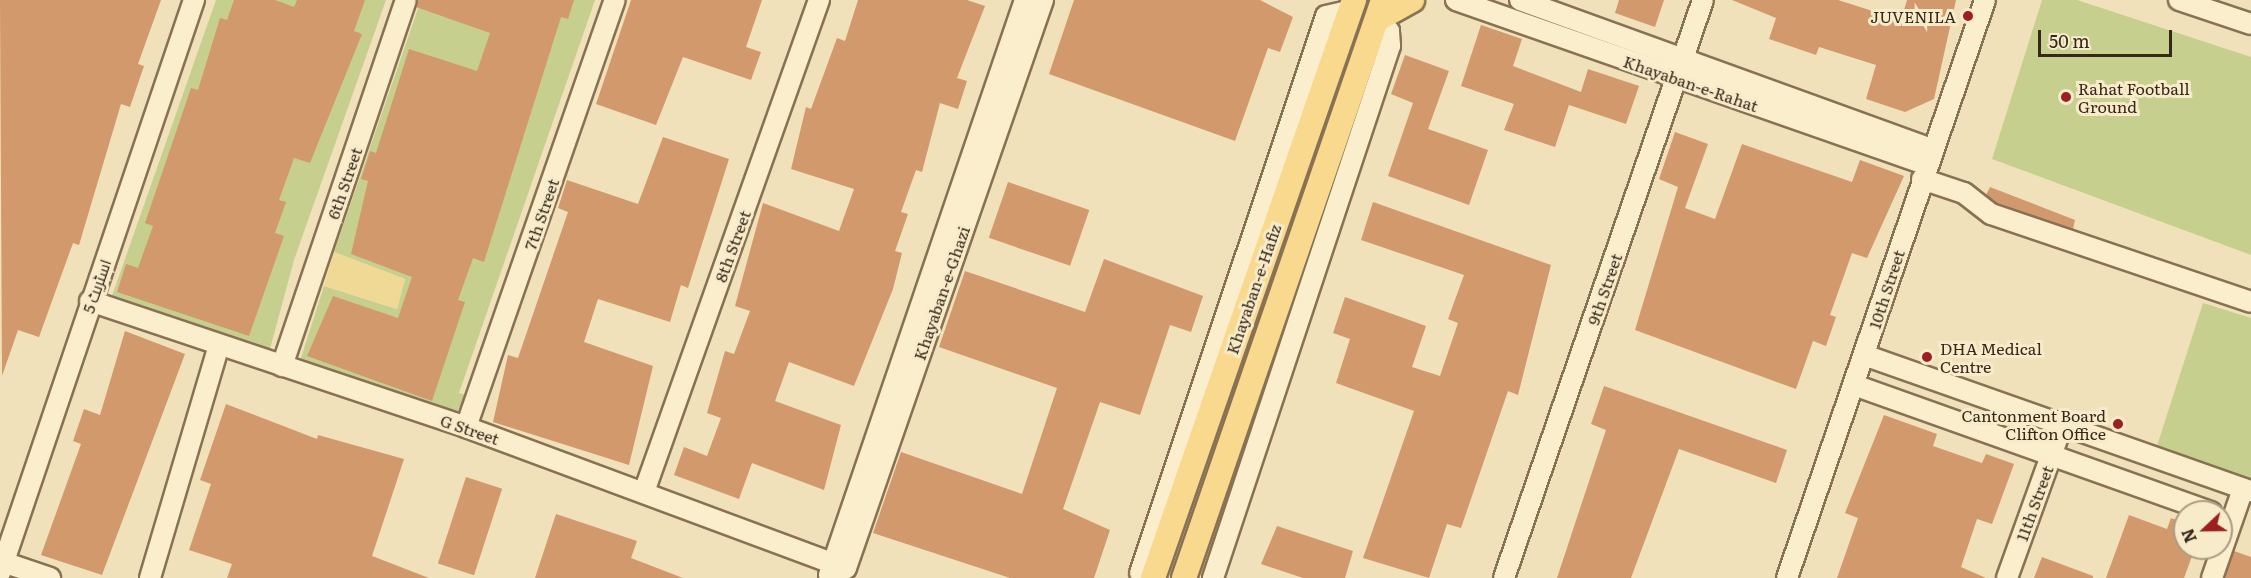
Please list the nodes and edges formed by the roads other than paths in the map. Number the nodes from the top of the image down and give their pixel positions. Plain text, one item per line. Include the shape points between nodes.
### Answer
1 (194, 0) edge
2 (406, 0) edge
3 (615, 0) edge
4 (819, 0) edge
5 (1025, 0) edge
6 (1043, 0) edge
7 (1412, 0) edge
8 (1456, 0) edge
9 (1520, 0) edge
10 (1703, 0) edge
11 (1985, 0) edge
12 (2179, 0) edge
13 (1351, 3) edge
14 (2200, 3) edge
15 (1381, 10) edge
16 (2251, 24) edge
17 (1683, 58) junction
18 (1677, 78) junction
19 (1927, 164) junction
20 (90, 301) junction
21 (2251, 302) edge
22 (219, 345) junction
23 (1864, 355) junction
24 (282, 366) junction
25 (1854, 385) junction
26 (466, 427) junction
27 (2061, 428) junction
28 (1199, 441) junction
29 (1228, 451) junction
30 (2051, 456) junction
31 (2247, 490) edge
32 (644, 492) junction
33 (2177, 500) edge
34 (2235, 520) edge
35 (1, 565) edge
36 (834, 572) edge
37 (1146, 575) edge
38 (50, 578) edge
39 (150, 578) edge
40 (1184, 578) edge
41 (1213, 578) edge
42 (1504, 578) edge
43 (1787, 578) edge
44 (2007, 578) edge
45 (2212, 578) edge

1 - 20 street, اسٹریٹ 5
2 - 24 street, 6th Street
3 - 26 street, 7th Street
4 - 32 street, 8th Street
5 - 36 street, Khayaban-e-Ghazi
6 - 36 street, Khayaban-e-Ghazi
7 - 15 main road
8 - 18 street, Khayaban-e-Rahat
9 - 17 street, Khayaban-e-Rahat
10 - 17 street, 9th Street
11 - 19 street, 10th Street
12 - 14 street
13 - 28 main road, Khayaban-e-Hafiz
13 - 37 street via 1326,16
14 - 16 street
15 - 29 main road, Khayaban-e-Hafiz
15 - 41 street via 1390,46
17 - 18 street, 9th Street
17 - 19 street, Khayaban-e-Rahat
18 - 19 street, Khayaban-e-Rahat
18 - 42 street, 9th Street
19 - 21 street via 1991,214
19 - 23 street, 10th Street
20 - 22 street, G Street
20 - 35 street, اسٹریٹ 5
22 - 24 street, G Street
22 - 39 street
23 - 25 street, 10th Street
23 - 27 street
24 - 26 street, G Street
25 - 30 street
25 - 43 street, 10th Street
26 - 32 street, G Street
27 - 30 street, 11th Street
27 - 31 street
28 - 29 main road
28 - 37 main road, Khayaban-e-Hafiz
29 - 40 main road, Khayaban-e-Hafiz
30 - 33 street
30 - 44 street, 11th Street
31 - 34 street
32 - 36 street, G Street
34 - 45 street
35 - 38 street

